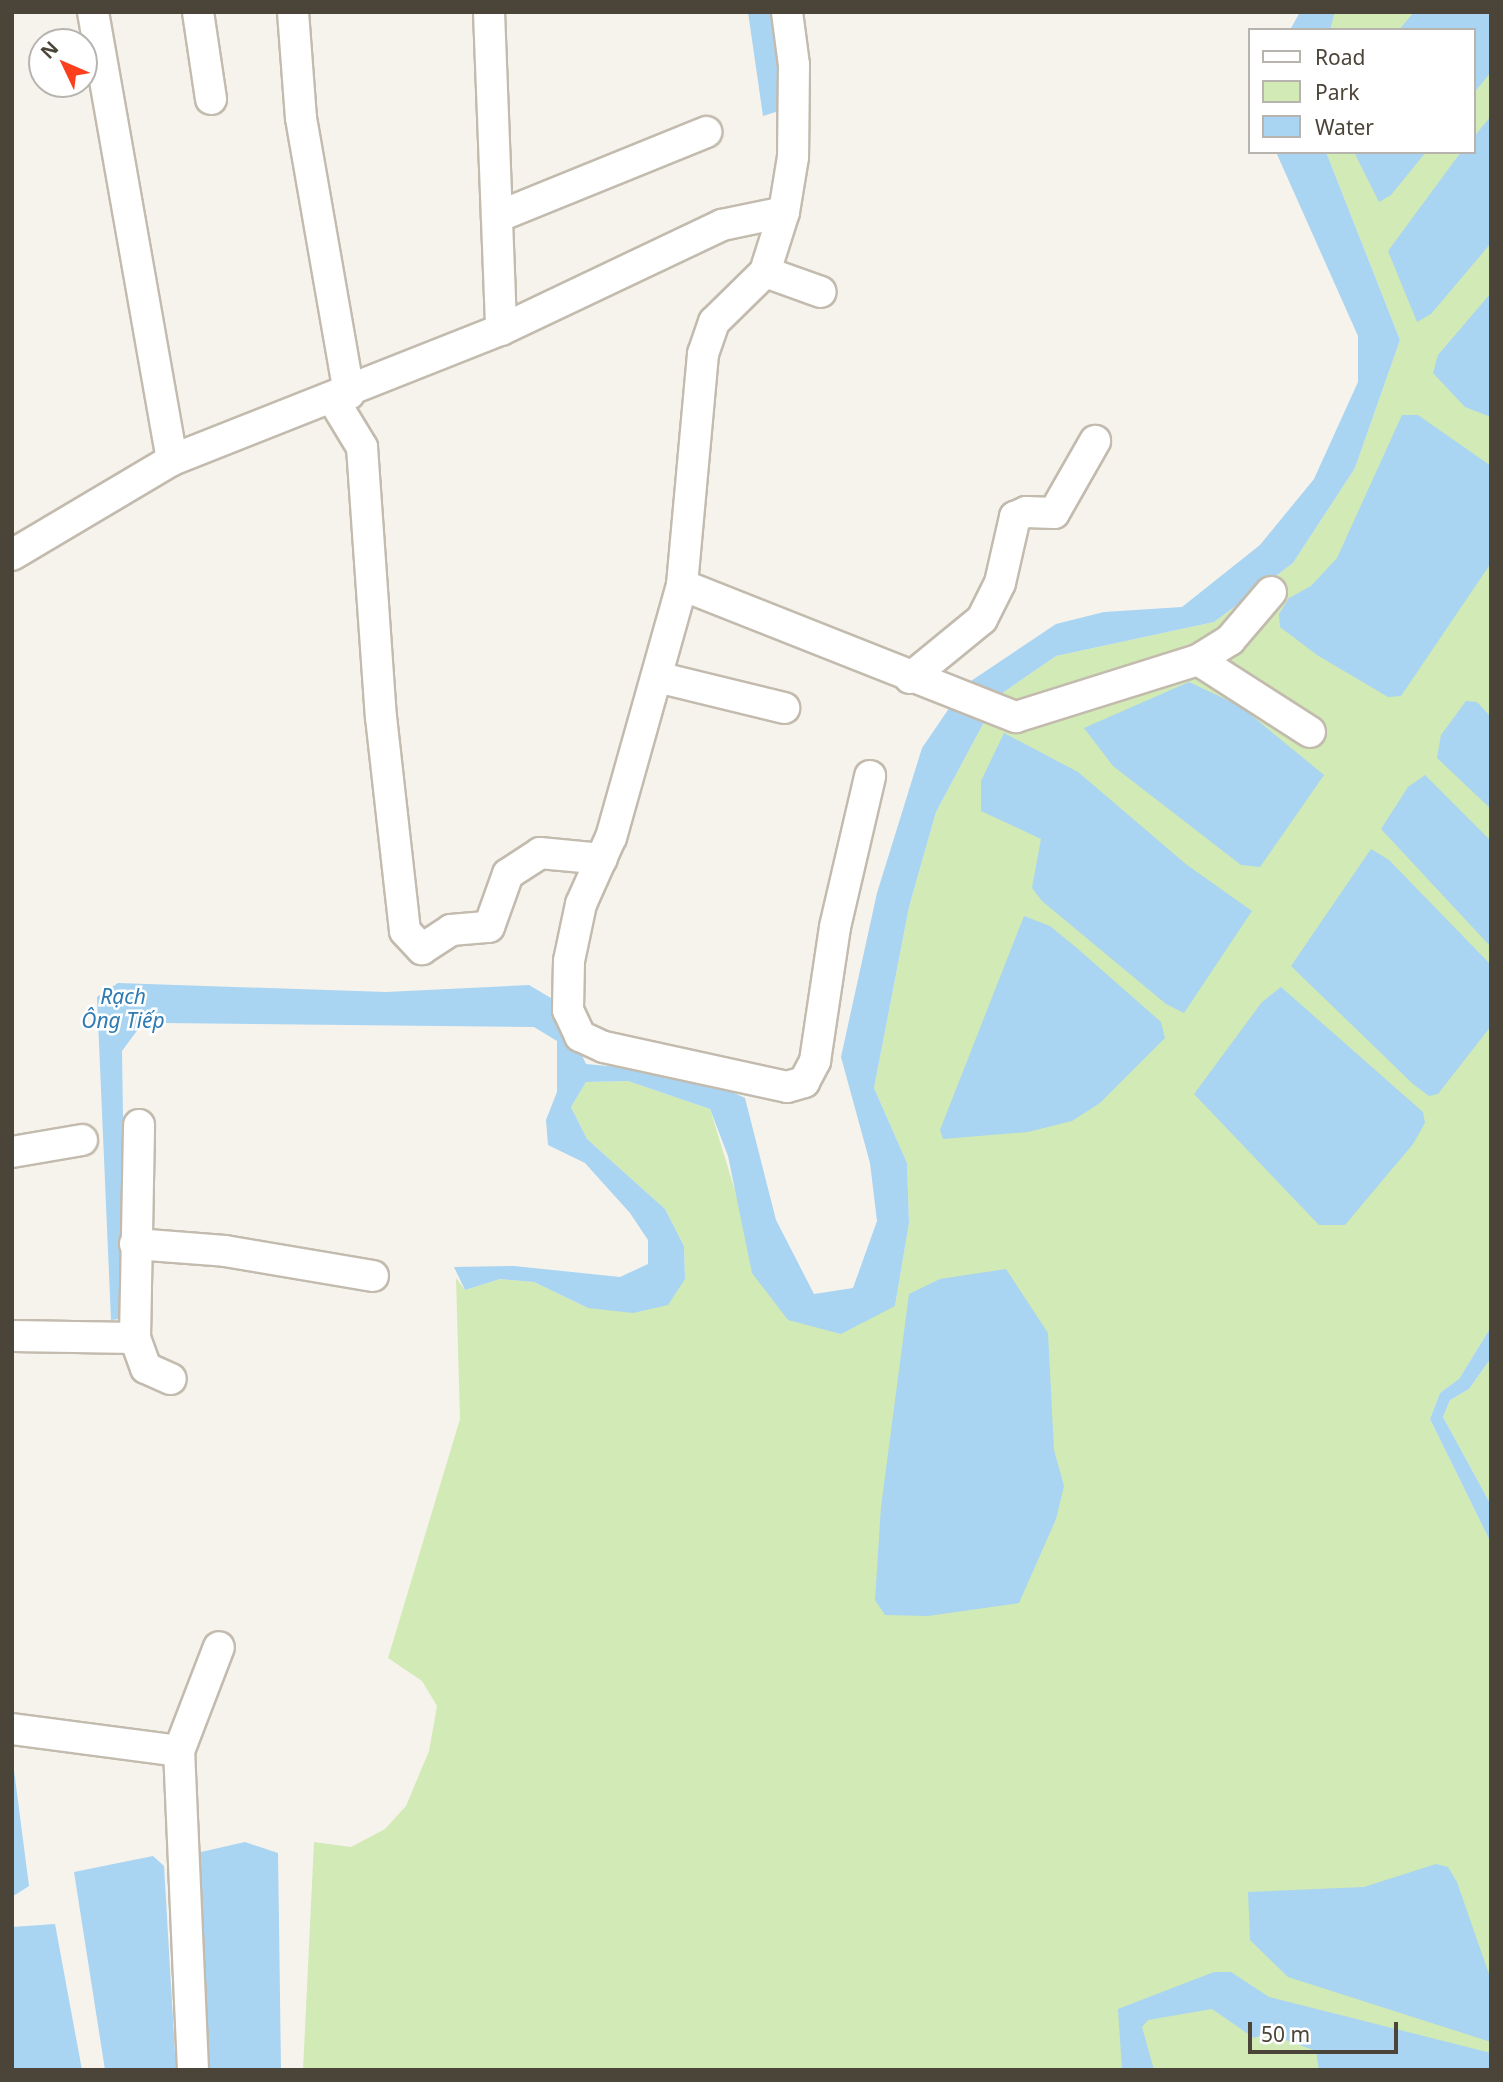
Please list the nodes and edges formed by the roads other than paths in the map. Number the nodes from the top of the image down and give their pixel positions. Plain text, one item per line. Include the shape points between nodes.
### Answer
1 (93, 12) edge
2 (198, 12) edge
3 (293, 12) edge
4 (489, 12) edge
5 (788, 12) edge
6 (211, 99) dead end
7 (706, 132) dead end
8 (785, 212) junction
9 (497, 217) junction
10 (765, 272) junction
11 (821, 292) dead end
12 (501, 330) junction
13 (342, 398) junction
14 (1095, 441) dead end
15 (172, 460) junction
16 (12, 555) edge
17 (682, 585) junction
18 (1271, 592) dead end
19 (1198, 660) junction
20 (657, 677) junction
21 (921, 683) junction
22 (784, 708) dead end
23 (1310, 732) dead end
24 (870, 776) dead end
25 (602, 859) junction
26 (139, 1125) dead end
27 (82, 1140) dead end
28 (12, 1152) edge
29 (135, 1244) junction
30 (373, 1276) dead end
31 (12, 1336) edge
32 (135, 1338) junction
33 (171, 1379) dead end
34 (219, 1647) dead end
35 (12, 1729) edge
36 (179, 1751) junction
37 (193, 2070) edge

1 - 15 street
2 - 6 street
3 - 13 street via 301,118
4 - 9 street
5 - 8 street via 793,118
7 - 9 street
8 - 10 street
8 - 12 street via 722,225
9 - 12 street
10 - 11 street
10 - 17 street via 714,322 703,354
12 - 13 street
13 - 15 street via 257,425
13 - 25 street via 362,447 382,717 405,931 422,949 451,930 489,927 501,886 523,859 540,853
14 - 21 street via 1054,513 1026,512 1015,517 1000,583 982,619
15 - 16 street
17 - 20 street
17 - 21 street
18 - 19 street via 1230,640
19 - 21 street via 1016,718
19 - 23 street
20 - 22 street
20 - 25 street
24 - 25 street via 835,927 815,1060 804,1082 787,1087 604,1047 580,1036 568,1010 569,961 581,904
26 - 29 street
27 - 28 street
29 - 30 street via 225,1251
29 - 32 street
31 - 32 street
32 - 33 street via 146,1368
34 - 36 street
35 - 36 street
36 - 37 street

